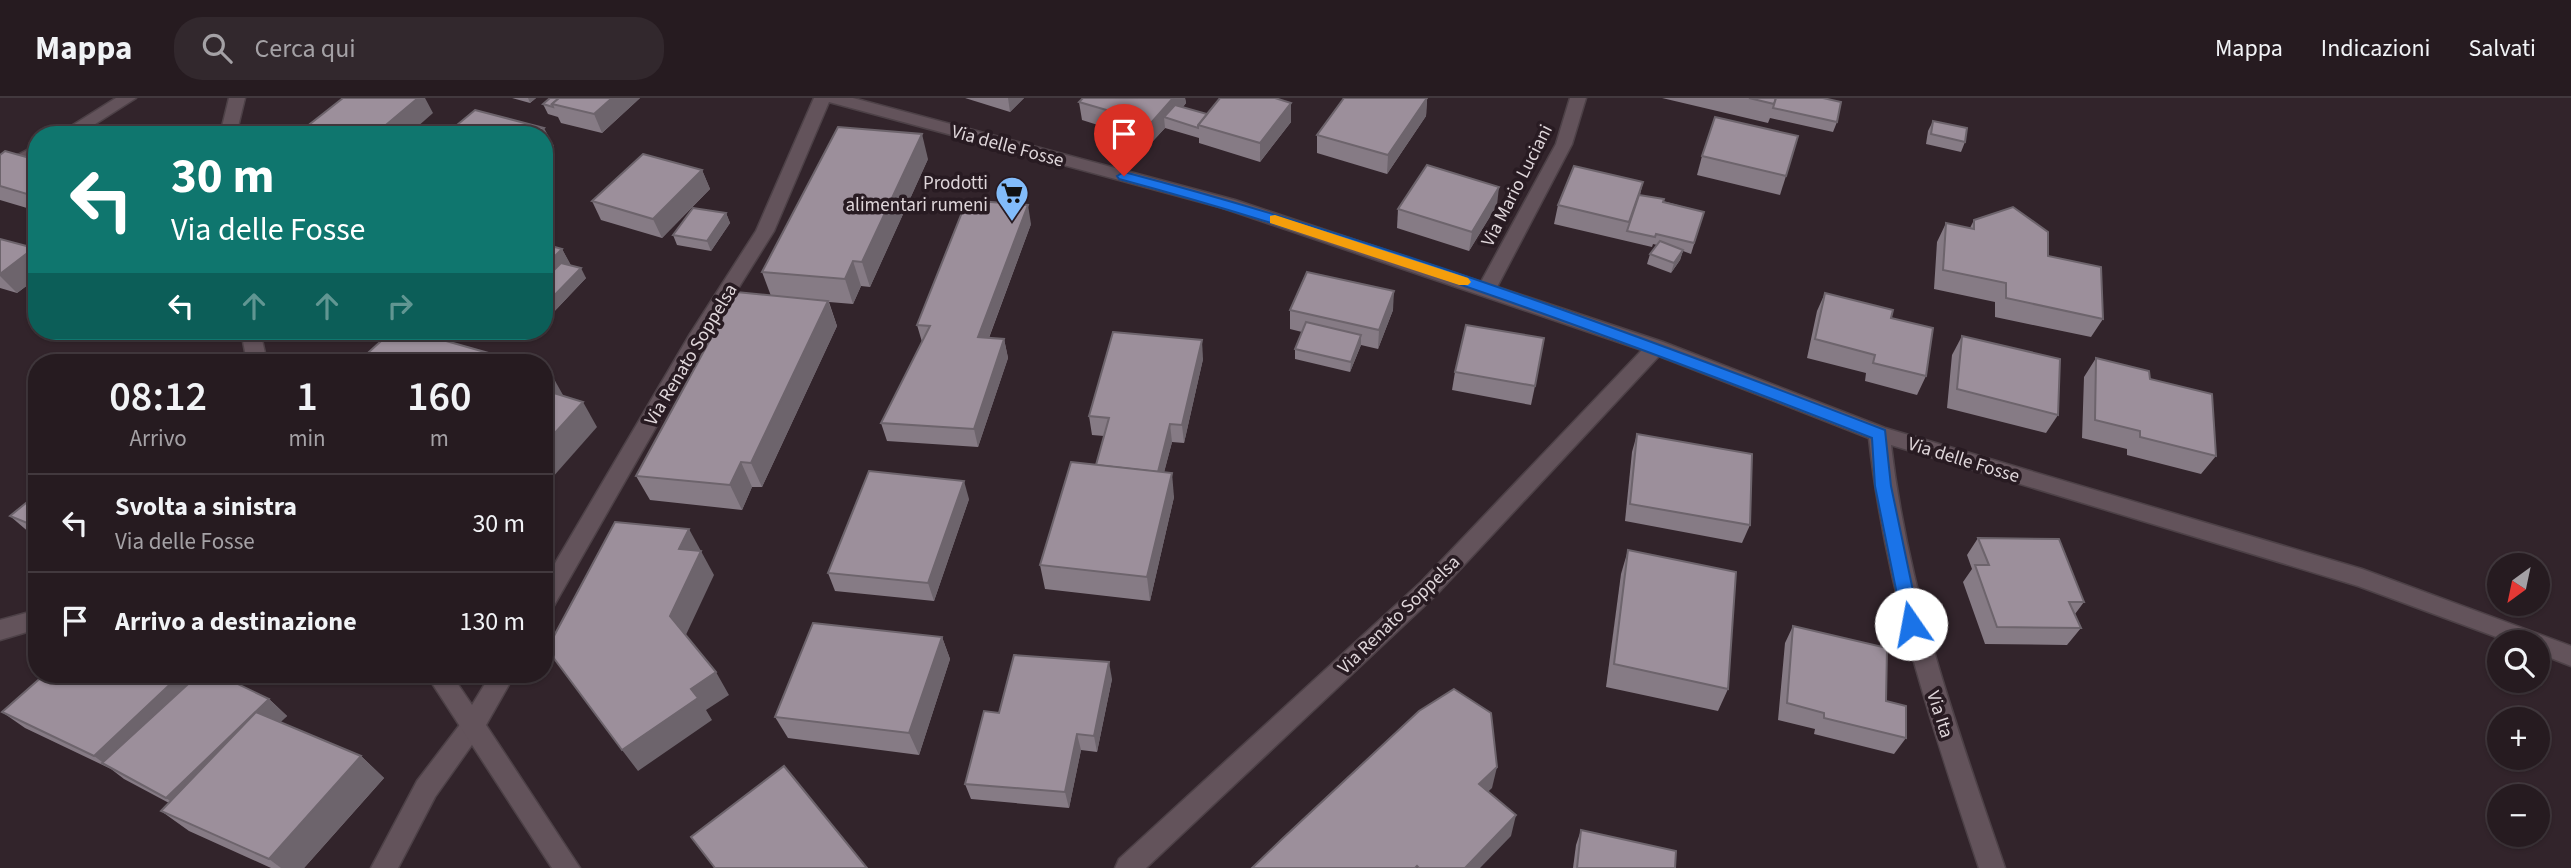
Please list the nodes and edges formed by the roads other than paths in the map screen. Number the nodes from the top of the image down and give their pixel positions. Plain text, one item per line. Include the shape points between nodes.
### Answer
1 (128, 98) edge
2 (236, 98) edge
3 (822, 98) edge
4 (834, 98) edge
5 (1578, 98) edge
6 (80, 126) edge
7 (230, 126) edge
8 (28, 155) edge
9 (0, 171) edge
10 (1486, 289) junction
11 (1656, 348) junction
12 (1879, 434) junction
13 (553, 587) edge
14 (28, 622) edge
15 (0, 630) edge
16 (2502, 630) edge
17 (2550, 648) edge
18 (2571, 656) edge
19 (444, 683) edge
20 (498, 683) edge
21 (473, 725) junction
22 (384, 868) edge
23 (567, 868) edge
24 (1128, 868) edge
25 (1992, 868) edge

1 - 6 street
2 - 7 street
3 - 13 street, Via Renato Soppelsa via 765,232
4 - 10 street, Via delle Fosse via 1229,204
5 - 10 street, Via Mario Luciani via 1564,144
8 - 9 street
10 - 11 street, Via delle Fosse
11 - 12 street, Via delle Fosse
11 - 24 street, Via Renato Soppelsa via 1429,588
12 - 16 street, Via delle Fosse via 2362,578
12 - 25 street, Via Ita via 1883,486 1911,624
14 - 15 street
17 - 18 street, Via delle Fosse
19 - 21 street
20 - 21 street
21 - 22 street via 426,789
21 - 23 street

